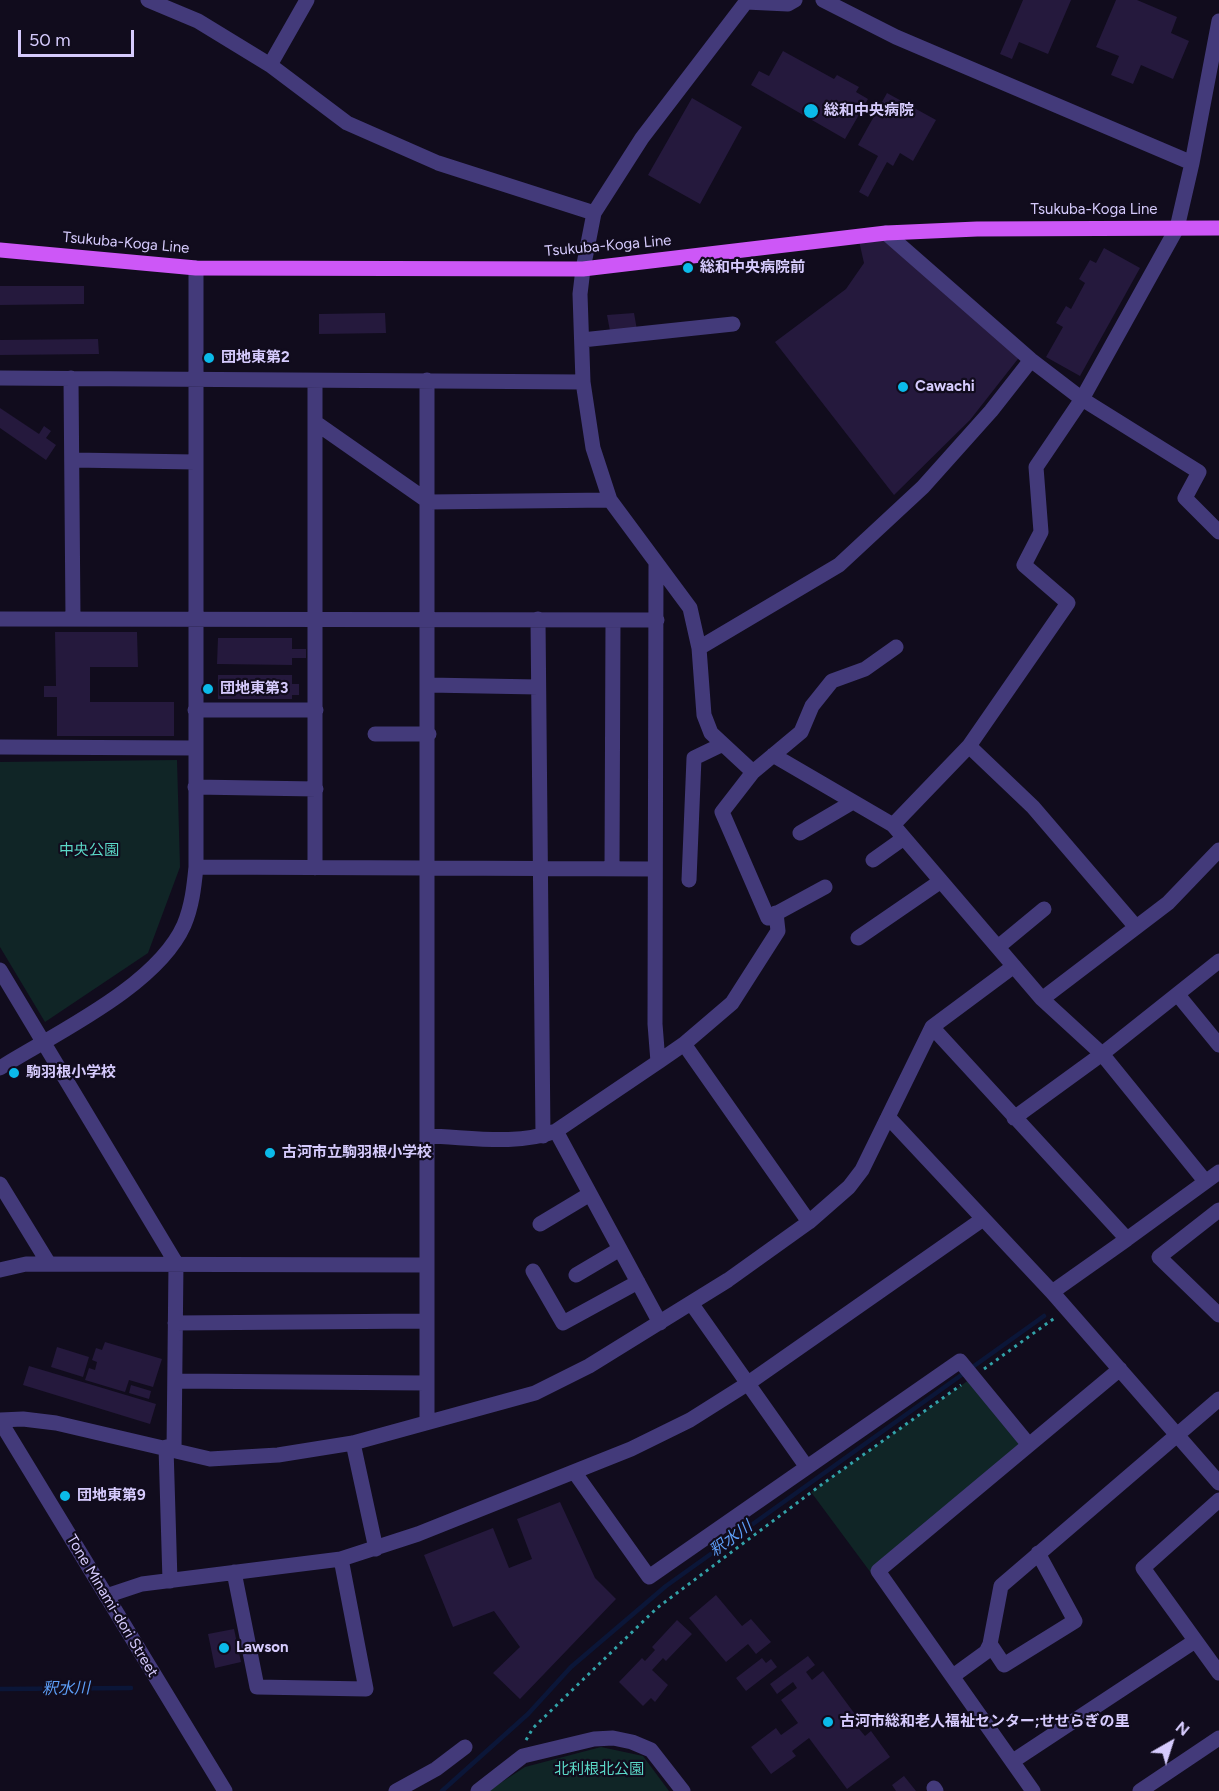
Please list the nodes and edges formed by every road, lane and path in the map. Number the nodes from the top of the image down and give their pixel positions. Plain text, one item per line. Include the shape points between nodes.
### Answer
1 (148, 0) edge
2 (307, 0) edge
3 (795, 0) edge
4 (823, 0) edge
5 (744, 1) edge
6 (1219, 21) edge
7 (270, 65) junction
8 (1192, 163) junction
9 (594, 213) junction
10 (1177, 228) junction
11 (1219, 228) edge
12 (886, 234) junction
13 (0, 250) edge
14 (196, 268) junction
15 (583, 269) junction
16 (733, 324) dead end
17 (582, 340) junction
18 (1031, 360) junction
19 (0, 378) edge
20 (71, 378) junction
21 (195, 379) junction
22 (427, 380) junction
23 (315, 381) junction
24 (583, 382) junction
25 (1082, 399) junction
26 (315, 423) junction
27 (73, 460) junction
28 (195, 462) junction
29 (610, 500) junction
30 (429, 502) junction
31 (1219, 532) edge
32 (656, 562) junction
33 (0, 619) edge
34 (73, 619) junction
35 (195, 619) junction
36 (428, 619) junction
37 (538, 619) junction
38 (613, 620) junction
39 (657, 620) junction
40 (316, 621) junction
41 (896, 647) dead end
42 (699, 648) junction
43 (428, 685) junction
44 (538, 687) junction
45 (195, 710) junction
46 (316, 710) junction
47 (429, 734) junction
48 (375, 735) dead end
49 (723, 744) junction
50 (969, 746) junction
51 (0, 747) edge
52 (195, 748) junction
53 (773, 755) junction
54 (753, 772) junction
55 (195, 787) junction
56 (316, 789) junction
57 (851, 803) junction
58 (893, 825) junction
59 (800, 833) dead end
60 (904, 838) junction
61 (1219, 850) edge
62 (873, 860) dead end
63 (196, 867) junction
64 (315, 868) junction
65 (612, 868) junction
66 (539, 869) junction
67 (655, 869) junction
68 (426, 870) junction
69 (689, 880) dead end
70 (941, 881) junction
71 (825, 887) dead end
72 (1044, 909) dead end
73 (776, 913) junction
74 (1136, 927) junction
75 (858, 938) dead end
76 (998, 947) junction
77 (1219, 960) edge
78 (1014, 966) junction
79 (0, 970) edge
80 (1178, 995) junction
81 (1042, 999) junction
82 (932, 1027) junction
83 (43, 1041) junction
84 (684, 1044) junction
85 (1219, 1045) edge
86 (1102, 1054) junction
87 (658, 1062) junction
88 (0, 1068) edge
89 (888, 1117) junction
90 (1014, 1118) junction
91 (549, 1133) junction
92 (428, 1136) junction
93 (1219, 1172) edge
94 (1205, 1181) junction
95 (0, 1184) edge
96 (590, 1194) junction
97 (1219, 1210) edge
98 (983, 1219) junction
99 (809, 1222) junction
100 (540, 1224) dead end
101 (1126, 1239) junction
102 (620, 1249) junction
103 (176, 1263) junction
104 (49, 1264) junction
105 (427, 1265) junction
106 (0, 1270) edge
107 (533, 1271) dead end
108 (576, 1275) dead end
109 (638, 1282) junction
110 (1052, 1292) junction
111 (691, 1303) junction
112 (1061, 1313) dead end
113 (1219, 1314) edge
114 (426, 1322) junction
115 (175, 1323) junction
116 (660, 1323) junction
117 (1120, 1369) junction
118 (973, 1377) junction
119 (175, 1381) junction
120 (426, 1383) junction
121 (747, 1384) junction
122 (1219, 1399) edge
123 (0, 1420) edge
124 (427, 1422) junction
125 (1178, 1433) junction
126 (353, 1443) junction
127 (1029, 1445) junction
128 (170, 1448) junction
129 (806, 1466) junction
130 (575, 1473) junction
131 (1219, 1483) edge
132 (1219, 1500) edge
133 (376, 1549) junction
134 (1038, 1553) junction
135 (341, 1559) junction
136 (234, 1572) junction
137 (170, 1581) junction
138 (106, 1596) junction
139 (1195, 1641) junction
140 (990, 1644) junction
141 (1219, 1673) edge
142 (953, 1676) junction
143 (1219, 1738) edge
144 (465, 1747) dead end
145 (522, 1756) junction
146 (1013, 1761) junction
147 (225, 1791) edge
148 (396, 1791) edge
149 (478, 1791) edge
150 (683, 1791) edge
151 (1033, 1791) edge
152 (1140, 1791) edge

1 - 7 street via 198,21
2 - 7 street
3 - 5 street via 788,4
4 - 8 street via 896,37
5 - 9 street via 642,138
6 - 8 street
7 - 9 street via 347,123 438,163
8 - 10 street
9 - 15 street
10 - 11 main road, Tsukuba-Koga Line
10 - 12 main road, Tsukuba-Koga Line via 999,228
10 - 25 street
12 - 15 main road, Tsukuba-Koga Line
12 - 18 street
13 - 14 main road, Tsukuba-Koga Line
14 - 15 main road, Tsukuba-Koga Line
14 - 21 street
15 - 17 street
16 - 17 street
17 - 24 street
18 - 25 street
18 - 42 street via 923,487 839,565
19 - 20 street
20 - 21 street
20 - 27 street
21 - 23 street
21 - 28 street
22 - 23 street
22 - 24 street
22 - 30 street
23 - 26 street
24 - 29 street via 593,448
25 - 31 street via 1199,472 1185,498
25 - 50 street via 1036,467 1041,532 1024,565 1068,603
26 - 30 street
26 - 40 street
27 - 28 street
27 - 34 street
28 - 35 street
29 - 30 street
29 - 32 street
30 - 36 street
32 - 39 street
32 - 42 street via 690,608
33 - 34 street
34 - 35 street
35 - 40 street
35 - 45 street
36 - 37 street
36 - 40 street
36 - 43 street
37 - 38 street
37 - 44 street
38 - 39 street
38 - 65 street
39 - 67 street
40 - 46 street
41 - 53 street via 866,669 832,681 812,706 801,732
42 - 49 street via 704,715 711,733
43 - 44 street
43 - 47 street
44 - 66 street
45 - 46 street
45 - 52 street
46 - 56 street
47 - 48 street
47 - 68 street
49 - 54 street
49 - 69 street via 694,758
50 - 58 street
50 - 74 street via 1033,807
51 - 52 street
52 - 55 street
53 - 54 street
53 - 57 street
54 - 73 street via 722,812 768,918
55 - 56 street
55 - 63 street
56 - 64 street
57 - 58 street
57 - 59 street
58 - 60 street
60 - 62 street
60 - 70 street
61 - 74 street via 1168,903
63 - 64 street
63 - 83 street via 184,925 157,966
64 - 68 street
65 - 66 street
65 - 67 street
66 - 68 street
66 - 91 street
67 - 87 street
68 - 92 street
70 - 75 street
70 - 76 street
71 - 73 street
72 - 76 street
73 - 84 street via 778,931 732,1004
74 - 81 street
76 - 78 street
77 - 80 street
78 - 81 street
78 - 82 street
79 - 83 street
80 - 85 street
80 - 86 street
81 - 86 street
82 - 89 street
82 - 90 street
83 - 88 street
83 - 103 street
84 - 87 street
84 - 99 street
86 - 90 street
86 - 94 street
87 - 91 street
89 - 98 street
89 - 99 street via 862,1170
90 - 101 street
91 - 92 street via 522,1139
91 - 96 street
92 - 105 street
93 - 94 street
94 - 101 street
95 - 104 street
96 - 100 street
96 - 102 street
97 - 113 street via 1159,1257
98 - 110 street
98 - 121 street
99 - 111 street
101 - 110 street
102 - 108 street
102 - 109 street
103 - 104 street
103 - 105 street
103 - 115 street
104 - 106 street
105 - 114 street
107 - 109 street via 563,1323
109 - 116 street
110 - 117 street
111 - 116 street
111 - 121 street
112 - 118 path
114 - 115 street
114 - 120 street
115 - 119 street
116 - 124 street via 535,1393
117 - 125 street
117 - 127 street
118 - 127 street
118 - 129 street via 960,1361
118 - 145 path via 657,1608 533,1728
119 - 120 street
119 - 128 street
120 - 124 street
121 - 129 street
121 - 130 street via 690,1420
122 - 125 street
123 - 128 street via 56,1423
123 - 138 street, Tone Minami-dori Street
124 - 126 street
125 - 131 street
125 - 134 street
126 - 128 street via 278,1455 210,1459
126 - 133 street
127 - 142 street via 878,1571
128 - 137 street
129 - 130 street via 649,1576
130 - 133 street
132 - 139 street via 1143,1568
133 - 135 street
134 - 140 street via 1001,1586
134 - 140 street via 1075,1621 1004,1665
135 - 136 street
135 - 136 street via 366,1689 257,1688
136 - 137 street
137 - 138 street via 130,1587
138 - 147 street, Tone Minami-dori Street
139 - 141 street
139 - 146 street
140 - 142 street via 986,1652
142 - 146 street
143 - 152 street
144 - 148 street
145 - 149 street
145 - 150 street via 614,1738 651,1750
146 - 151 street

